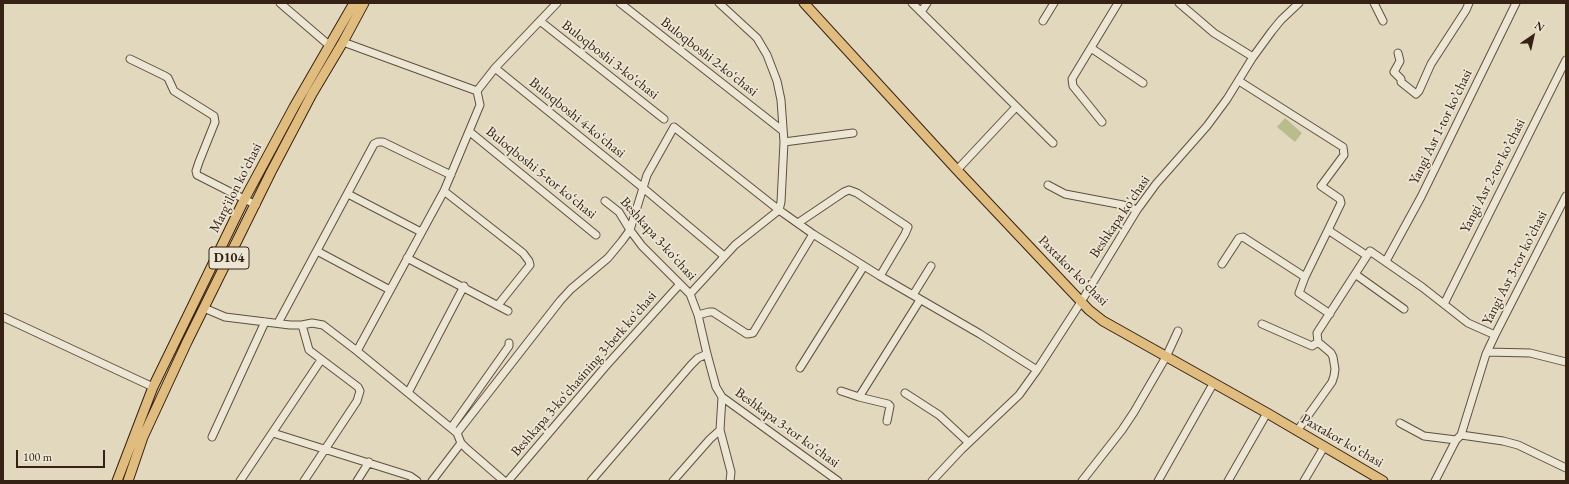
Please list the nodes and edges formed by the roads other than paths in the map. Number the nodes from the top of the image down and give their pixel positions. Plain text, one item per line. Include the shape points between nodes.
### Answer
1 (280, 3) edge
2 (354, 3) edge
3 (364, 3) edge
4 (557, 3) edge
5 (620, 3) edge
6 (719, 3) edge
7 (804, 3) edge
8 (912, 3) edge
9 (927, 3) edge
10 (1054, 3) edge
11 (1118, 3) edge
12 (1179, 3) edge
13 (1299, 3) edge
14 (1374, 3) edge
15 (1469, 3) edge
16 (1516, 3) edge
17 (921, 12) junction
18 (540, 21) junction
19 (1043, 21) dead end
20 (1382, 21) dead end
21 (343, 42) junction
22 (330, 46) junction
23 (1091, 48) junction
24 (1398, 52) dead end
25 (1253, 57) junction
26 (130, 59) dead end
27 (1566, 60) edge
28 (495, 68) junction
29 (1239, 81) junction
30 (1142, 83) dead end
31 (477, 90) junction
32 (1016, 107) junction
33 (664, 119) dead end
34 (1102, 122) dead end
35 (783, 131) junction
36 (470, 132) junction
37 (853, 133) dead end
38 (784, 142) junction
39 (1052, 143) dead end
40 (957, 170) junction
41 (451, 175) junction
42 (1048, 185) dead end
43 (642, 187) junction
44 (444, 191) junction
45 (348, 194) junction
46 (1566, 196) edge
47 (244, 200) junction
48 (605, 201) dead end
49 (256, 205) junction
50 (779, 210) junction
51 (1137, 210) junction
52 (798, 223) junction
53 (630, 230) junction
54 (1328, 230) junction
55 (421, 232) junction
56 (813, 234) junction
57 (596, 235) dead end
58 (317, 251) junction
59 (1366, 255) junction
60 (724, 256) junction
61 (407, 258) junction
62 (1386, 261) junction
63 (1222, 264) dead end
64 (864, 266) junction
65 (931, 266) dead end
66 (1355, 274) junction
67 (880, 276) junction
68 (1305, 278) junction
69 (680, 284) junction
70 (464, 286) junction
71 (390, 290) junction
72 (690, 294) junction
73 (913, 296) junction
74 (920, 300) junction
75 (1081, 302) junction
76 (1444, 304) junction
77 (498, 305) junction
78 (204, 308) junction
79 (1404, 309) dead end
80 (508, 311) dead end
81 (1330, 314) junction
82 (698, 315) junction
83 (3, 317) edge
84 (265, 322) junction
85 (278, 323) junction
86 (1262, 324) dead end
87 (302, 325) junction
88 (1178, 331) dead end
89 (1495, 335) junction
90 (1318, 342) junction
91 (509, 343) dead end
92 (357, 351) junction
93 (1488, 352) junction
94 (707, 354) junction
95 (1166, 357) junction
96 (321, 360) junction
97 (1566, 362) edge
98 (800, 368) dead end
99 (1037, 370) junction
100 (1213, 384) junction
101 (153, 387) junction
102 (841, 391) dead end
103 (408, 393) junction
104 (905, 393) dead end
105 (722, 397) junction
106 (859, 397) junction
107 (1267, 413) junction
108 (887, 421) dead end
109 (1400, 423) dead end
110 (451, 428) junction
111 (720, 430) junction
112 (1297, 431) junction
113 (272, 433) junction
114 (457, 433) junction
115 (212, 437) dead end
116 (1458, 437) junction
117 (968, 442) junction
118 (461, 444) junction
119 (1324, 447) junction
120 (324, 449) junction
121 (369, 462) junction
122 (1566, 468) edge
123 (1369, 478) edge
124 (117, 481) edge
125 (128, 481) edge
126 (240, 481) edge
127 (304, 481) edge
128 (357, 481) edge
129 (417, 481) edge
130 (432, 481) edge
131 (504, 481) edge
132 (508, 481) edge
133 (590, 481) edge
134 (673, 481) edge
135 (730, 481) edge
136 (837, 481) edge
137 (932, 481) edge
138 (1082, 481) edge
139 (1158, 481) edge
140 (1228, 481) edge
141 (1304, 481) edge
142 (1383, 481) edge
143 (1435, 481) edge

1 - 22 street
2 - 22 main road, Margʻilon koʻchasi / D104
3 - 21 main road, Margʻilon koʻchasi / D104
4 - 18 street
5 - 35 street, Buloqboshi 2-koʻchasi
6 - 35 street via 750,30 767,55 781,100
7 - 40 main road, Paxtakor koʻchasi
8 - 17 street
9 - 17 street
10 - 19 street
11 - 23 street
12 - 25 street via 1214,33
13 - 25 street, Beshkapa ko'chasi via 1281,20
14 - 20 street
15 - 24 street via 1430,64 1416,94 1401,82 1394,72 1400,62
16 - 62 street, Yangi Asr 1-tor koʼchasi via 1421,197
17 - 32 street
18 - 28 street
18 - 33 street, Buloqboshi 3-koʻchasi
21 - 31 street
21 - 49 main road, Margʻilon koʻchasi / D104 via 312,94
22 - 47 main road, Margʻilon koʻchasi / D104
23 - 30 street
23 - 34 street via 1072,79 1072,86
25 - 29 street, Beshkapa ko'chasi
26 - 47 street via 168,78 174,92 214,116 215,122 199,162 197,175
27 - 76 street, Yangi Asr 2-tor koʼchasi
28 - 31 street
28 - 43 street, Buloqboshi 4-koʻchasi
29 - 51 street, Beshkapa ko'chasi via 1208,126 1156,184
29 - 54 street via 1343,147 1344,155 1321,186 1341,203
31 - 36 street via 480,105
32 - 39 street
32 - 40 street
35 - 38 street
36 - 41 street
36 - 57 street, Buloqboshi 5-tor koʻchasi
37 - 38 street
38 - 50 street
40 - 75 main road, Paxtakor koʻchasi
41 - 44 street
41 - 45 street via 383,142 378,142 374,144
42 - 51 street via 1065,194 1117,203
43 - 50 street via 674,127
43 - 53 street
43 - 60 street, Buloqboshi 4-koʻchasi
44 - 55 street
44 - 77 street via 529,261 530,265
45 - 55 street
45 - 58 street
46 - 89 street, Yangi Asr 3-tor koʼchasi
47 - 49 street
47 - 101 main road, Margʻilon koʻchasi / D104
48 - 53 street, Beshkapa 3-koʻchasi via 619,212
49 - 78 main road, Margʻilon koʻchasi / D104
50 - 52 street
50 - 60 street
51 - 75 street, Beshkapa ko'chasi
52 - 56 street
52 - 67 street via 844,192 849,190 857,193 908,227
53 - 69 street, Beshkapa 3-koʻchasi via 642,246
53 - 114 street via 608,258 560,301
54 - 59 street
54 - 68 street
55 - 61 street
56 - 64 street
56 - 82 street via 753,333 747,334 713,312
58 - 71 street
58 - 85 street
59 - 62 street via 1370,251
59 - 66 street
60 - 72 street
61 - 70 street
61 - 71 street
62 - 76 street
63 - 68 street via 1239,238 1243,237
64 - 67 street
64 - 98 street
65 - 73 street
66 - 79 street
66 - 81 street
67 - 73 street
68 - 81 street via 1299,293
69 - 72 street, Beshkapa 3-koʻchasi
69 - 132 street, Beshkapa 3-koʻchasining 3-berk koʻchasi
70 - 77 street
70 - 103 street
71 - 92 street
72 - 82 street, Beshkapa 3-koʻchasi
73 - 74 street
74 - 99 street
74 - 106 street
75 - 95 main road, Paxtakor koʻchasi via 1103,321
75 - 99 street, Beshkapa ko'chasi
76 - 89 street via 1468,324
77 - 80 street
78 - 84 street via 225,316
78 - 125 main road, Margʻilon koʻchasi / D104 via 161,395
81 - 90 street via 1317,333
82 - 94 street, Beshkapa 3-koʻchasi
83 - 101 street
84 - 85 street
84 - 115 street
85 - 87 street
86 - 90 street via 1312,346
87 - 92 street via 323,325
87 - 96 street via 309,350
88 - 95 street
89 - 93 street, Yangi Asr 3-tor koʼchasi
90 - 112 street via 1333,357 1334,376
91 - 110 street
92 - 103 street
93 - 97 street via 1530,353
93 - 116 street, Yangi Asr 3-tor koʼchasi
94 - 105 street, Beshkapa 3-koʻchasi via 716,387
94 - 133 street via 691,365
95 - 100 main road, Paxtakor koʻchasi
95 - 138 street via 1122,430
96 - 113 street
96 - 120 street via 360,391 357,401
99 - 117 street, Beshkapa ko'chasi via 1019,395
100 - 107 main road, Paxtakor koʻchasi
100 - 139 street
101 - 124 main road, Margʻilon koʻchasi / D104
102 - 106 street
103 - 110 street
104 - 117 street via 939,416
105 - 111 street, Beshkapa 3-koʻchasi
105 - 136 street, Beshkapa 3-tor koʻchasi
106 - 108 street via 888,404 890,406
107 - 112 main road, Paxtakor koʻchasi
107 - 140 street
109 - 116 street via 1424,436
110 - 114 street
111 - 134 street
111 - 135 street, Beshkapa 3-koʻchasi via 731,472
112 - 119 main road, Paxtakor koʻchasi
113 - 120 street
113 - 126 street
114 - 118 street
116 - 122 street via 1504,441 1518,445
116 - 143 street, Yangi Asr 3-tor koʼchasi
117 - 137 street, Beshkapa ko'chasi
118 - 130 street
118 - 131 street
119 - 123 main road, Paxtakor koʻchasi
119 - 141 street
120 - 121 street
120 - 127 street
121 - 128 street
121 - 129 street via 410,476
123 - 142 main road, Paxtakor koʻchasi

